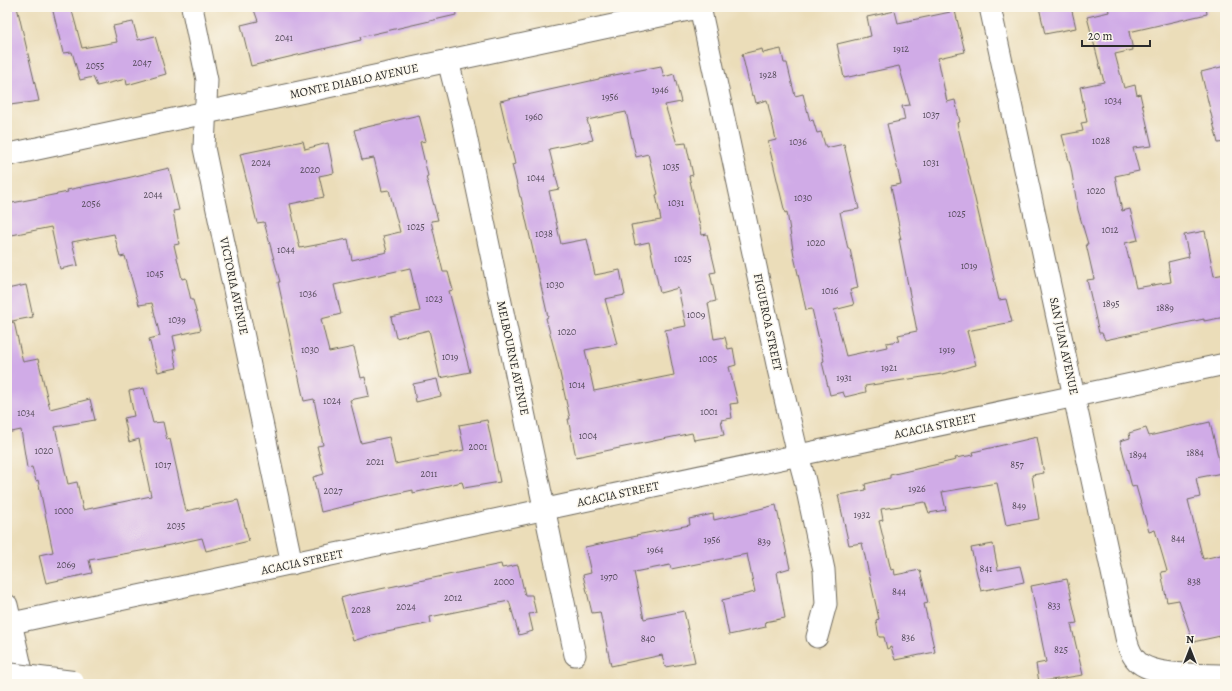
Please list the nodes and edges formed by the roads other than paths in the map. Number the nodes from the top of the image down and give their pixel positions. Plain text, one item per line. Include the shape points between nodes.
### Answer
1 (192, 7) edge
2 (700, 7) edge
3 (990, 7) edge
4 (448, 61) junction
5 (206, 113) junction
6 (7, 155) edge
7 (1225, 364) edge
8 (1074, 396) junction
9 (798, 455) junction
10 (545, 510) junction
11 (292, 564) junction
12 (9, 614) edge
13 (818, 637) dead end
14 (575, 655) dead end
15 (7, 674) edge
16 (1225, 675) edge
17 (73, 682) dead end
18 (25, 684) edge

1 - 5 street, VICTORIA AVENUE via 207,80
2 - 4 main road, MONTE DIABLO AVENUE
2 - 9 street, FIGUEROA STREET
3 - 8 street, SAN JUAN AVENUE
4 - 5 main road, MONTE DIABLO AVENUE
4 - 10 street, MELBOURNE AVENUE
5 - 6 main road, MONTE DIABLO AVENUE
5 - 11 street, VICTORIA AVENUE via 204,148
7 - 8 street, ACACIA STREET
8 - 9 street, ACACIA STREET
8 - 16 street, SAN JUAN AVENUE via 1126,642 1131,654 1138,663 1157,672
9 - 10 street, ACACIA STREET
9 - 13 street, FIGUEROA STREET via 824,570 826,604
10 - 11 street, ACACIA STREET
10 - 14 street, MELBOURNE AVENUE
11 - 12 street, ACACIA STREET
12 - 18 street
15 - 17 main road, bridge

